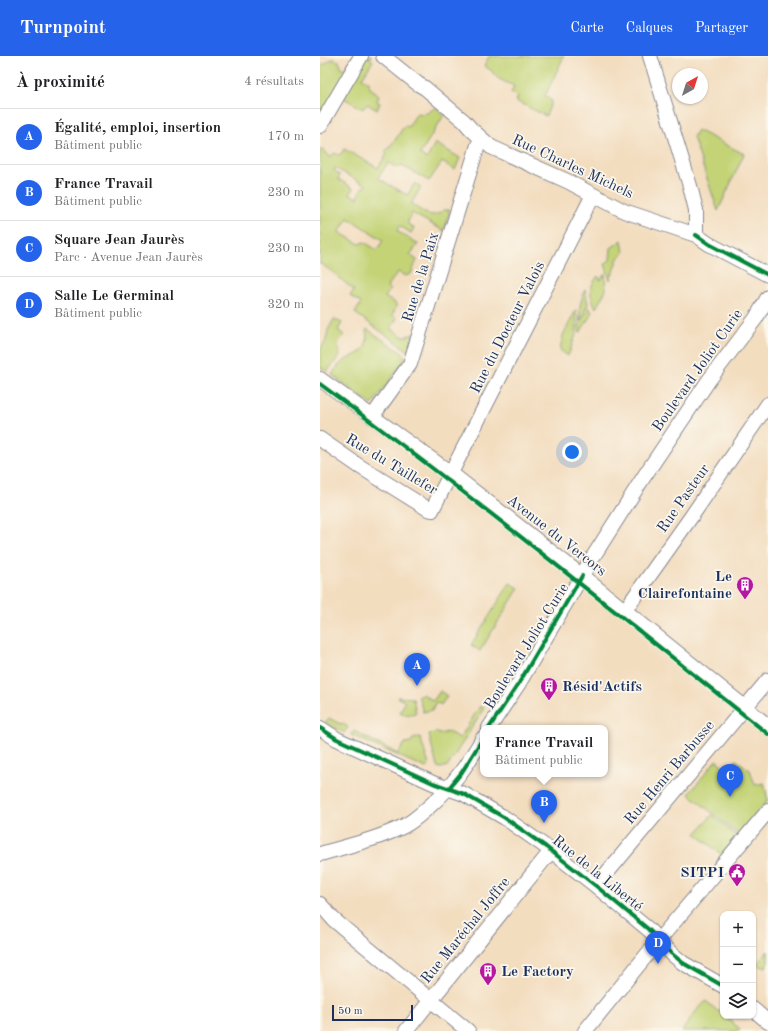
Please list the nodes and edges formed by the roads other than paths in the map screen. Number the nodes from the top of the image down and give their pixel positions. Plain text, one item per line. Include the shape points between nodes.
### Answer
1 (361, 56) edge
2 (383, 56) edge
3 (650, 56) edge
4 (320, 126) edge
5 (482, 139) junction
6 (593, 195) junction
7 (696, 235) junction
8 (768, 275) edge
9 (768, 297) edge
10 (320, 379) edge
11 (768, 404) edge
12 (372, 417) junction
13 (320, 439) edge
14 (452, 474) junction
15 (582, 576) junction
16 (625, 610) junction
17 (768, 680) edge
18 (745, 707) junction
19 (491, 725) edge
20 (768, 726) edge
21 (320, 728) edge
22 (480, 743) edge
23 (449, 788) junction
24 (768, 811) edge
25 (550, 851) junction
26 (320, 854) edge
27 (596, 886) junction
28 (320, 904) edge
29 (658, 941) junction
30 (720, 984) edge
31 (430, 1000) junction
32 (756, 1012) edge
33 (768, 1022) edge
34 (406, 1031) edge
35 (468, 1031) edge
36 (585, 1031) edge

1 - 4 street
2 - 5 street, Rue Charles Michels via 431,93
3 - 7 street via 690,186 696,210
5 - 6 street, Rue Charles Michels via 491,147
5 - 12 street, Rue de la Paix via 410,364
6 - 7 street, Rue Charles Michels via 624,211
6 - 14 street, Rue du Docteur Valois
7 - 8 street, Rue Charles Michels
9 - 15 street, Boulevard Joliot Curie via 756,318 713,375 645,475
10 - 12 street, Avenue du Vercors
11 - 16 street, Rue Pasteur
12 - 14 street, Avenue du Vercors
13 - 14 street, Rue du Taillefer via 428,509 432,510
14 - 15 street, Avenue du Vercors
15 - 16 street, Avenue du Vercors
15 - 19 street, Boulevard Joliot Curie via 519,683
16 - 18 street, Avenue du Vercors
17 - 18 street, Rue Henri Barbusse
18 - 20 street, Avenue du Vercors
18 - 27 street, Rue Henri Barbusse
21 - 23 street, Rue de la Liberté via 337,739
22 - 23 street
23 - 25 street, Rue de la Liberté via 505,818
23 - 26 street via 418,818 403,827
24 - 29 street
25 - 27 street, Rue de la Liberté
25 - 31 street, Rue Maréchal Joffre
27 - 29 street, Rue de la Liberté via 648,929
28 - 31 street via 334,920
29 - 30 street, Rue de la Liberté via 683,963
29 - 36 street
31 - 34 street, Rue Maréchal Joffre
31 - 35 street
32 - 33 street

